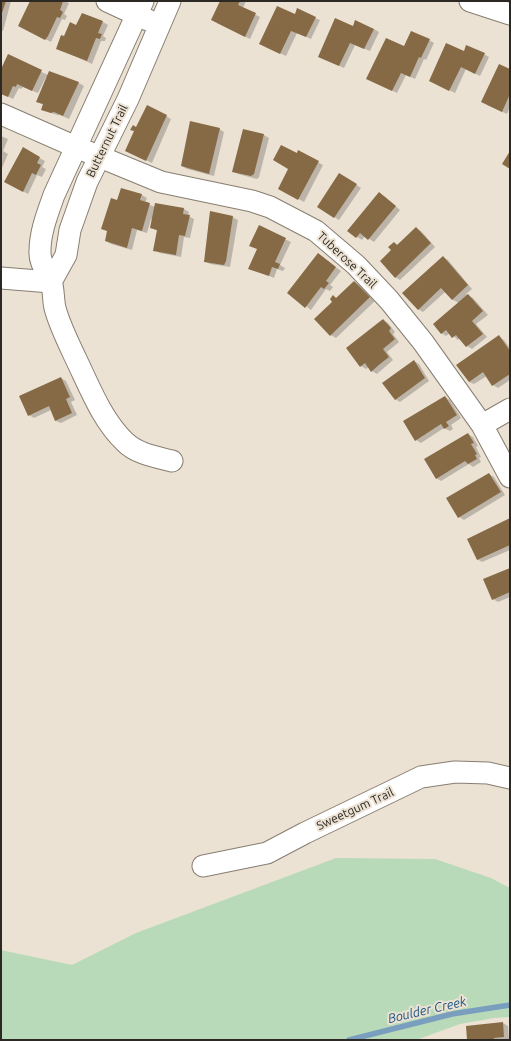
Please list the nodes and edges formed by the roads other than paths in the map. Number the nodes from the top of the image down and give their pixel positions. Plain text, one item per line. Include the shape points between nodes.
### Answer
1 (107, 1) edge
2 (170, 1) edge
3 (470, 1) edge
4 (140, 8) edge
5 (510, 14) edge
6 (160, 26) junction
7 (1, 114) edge
8 (76, 147) junction
9 (100, 157) junction
10 (1, 278) edge
11 (51, 282) junction
12 (510, 409) edge
13 (482, 425) junction
14 (172, 461) dead end
15 (510, 477) edge
16 (510, 778) edge
17 (203, 866) dead end

1 - 4 street
2 - 6 street, Butternut Trail
3 - 5 street
4 - 6 street
4 - 8 street, Butternut Trail
6 - 9 street, Butternut Trail
7 - 8 street, Tuberose Trail
8 - 9 street, Tuberose Trail
8 - 11 street, Butternut Trail via 54,195 43,231 41,263
9 - 11 street, Butternut Trail via 77,207 66,255
9 - 13 street, Tuberose Trail via 161,182 270,207 316,231 356,265 389,300
10 - 11 street
11 - 14 street, Butternut Trail via 55,309 69,344 109,423 126,444 150,456
12 - 13 street
13 - 15 street, Tuberose Trail
16 - 17 street, Sweetgum Trail via 455,772 421,777 305,832 268,853

